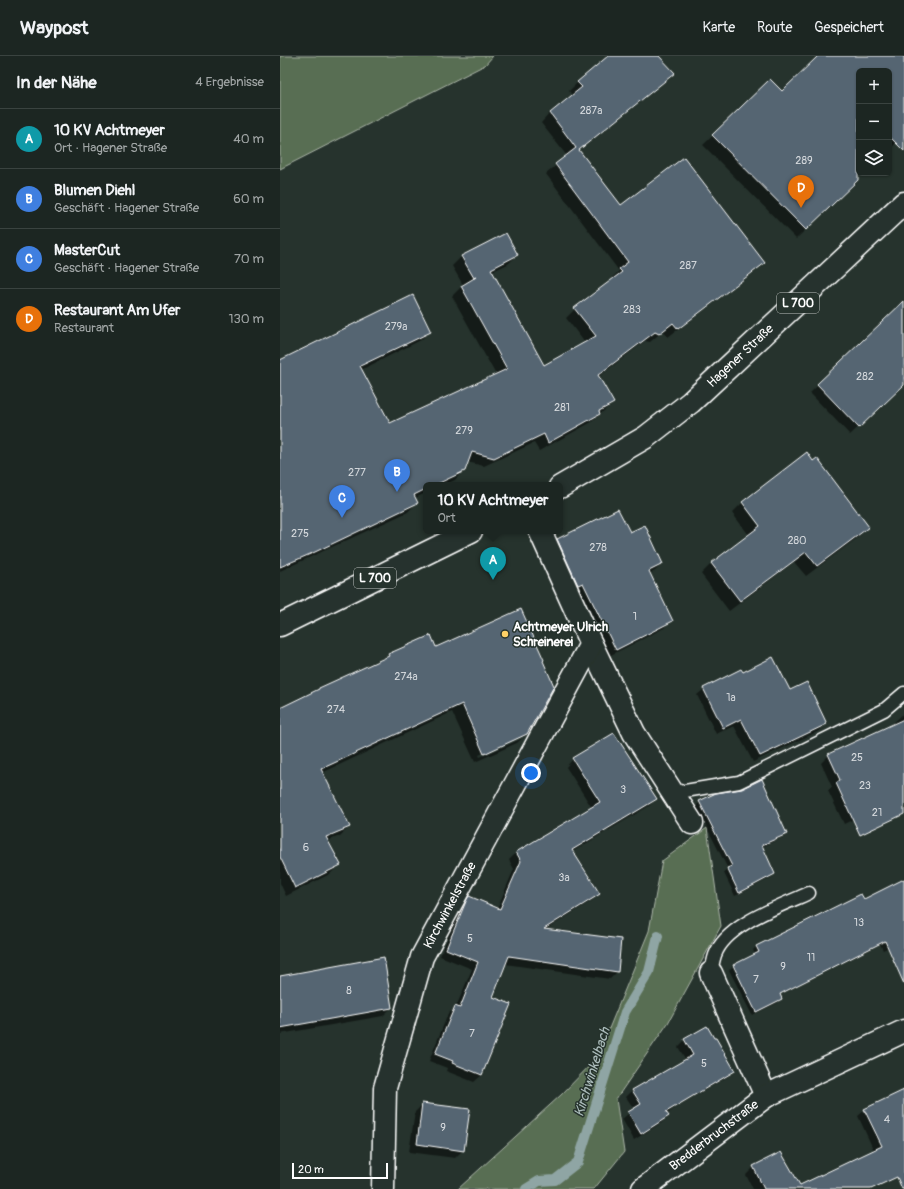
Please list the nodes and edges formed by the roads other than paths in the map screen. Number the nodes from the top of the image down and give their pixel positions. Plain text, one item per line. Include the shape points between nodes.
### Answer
1 (904, 203) edge
2 (563, 485) edge
3 (465, 534) edge
4 (541, 534) edge
5 (280, 625) edge
6 (591, 644) junction
7 (904, 693) edge
8 (672, 793) junction
9 (692, 823) dead end
10 (809, 893) dead end
11 (710, 973) joint
12 (904, 1030) edge
13 (766, 1096) junction
14 (383, 1189) edge
15 (643, 1189) edge

1 - 2 street, Hagener Straße / L 700 via 691,402 646,437
3 - 5 street, L 700
4 - 6 street
6 - 8 street via 634,733
6 - 14 street, Kirchwinkelstraße via 422,958 385,1088
7 - 8 lane via 884,710 739,782
8 - 9 street
10 - 11 lane via 741,925 728,936 715,954
11 - 13 street, Bredderbruchstraße
12 - 13 street, Bredderbruchstraße
13 - 15 street, Bredderbruchstraße

